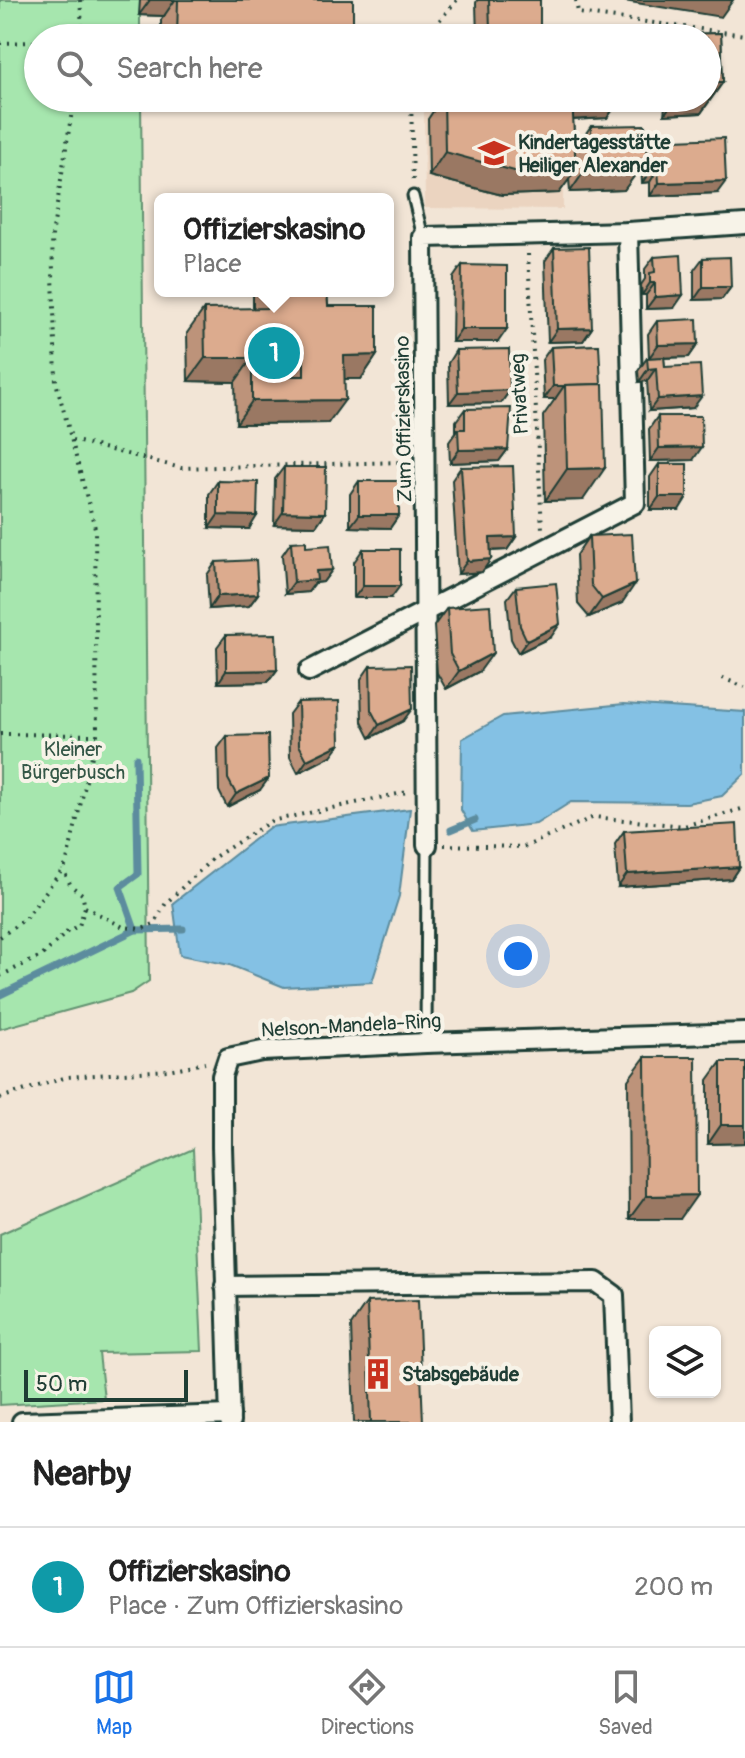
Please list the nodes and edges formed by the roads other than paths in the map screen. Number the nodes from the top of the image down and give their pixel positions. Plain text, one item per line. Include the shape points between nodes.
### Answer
1 (413, 196) road end
2 (745, 224) edge
3 (628, 232) junction
4 (423, 237) junction
5 (425, 612) junction
6 (309, 671) dead end
7 (427, 845) joint
8 (745, 1033) edge
9 (426, 1043) junction
10 (225, 1286) junction
11 (230, 1418) edge
12 (22, 1422) edge
13 (619, 1422) edge

1 - 4 lane
2 - 3 street
3 - 4 street
3 - 5 street via 635,503
4 - 5 street, Zum Offizierskasino
5 - 6 street
5 - 7 street, Zum Offizierskasino
7 - 9 lane, Zum Offizierskasino
8 - 9 street, Nelson-Mandela-Ring
9 - 10 street, Nelson-Mandela-Ring via 262,1051 228,1058 222,1076
10 - 11 street
10 - 13 street via 596,1282 614,1295
11 - 12 street

